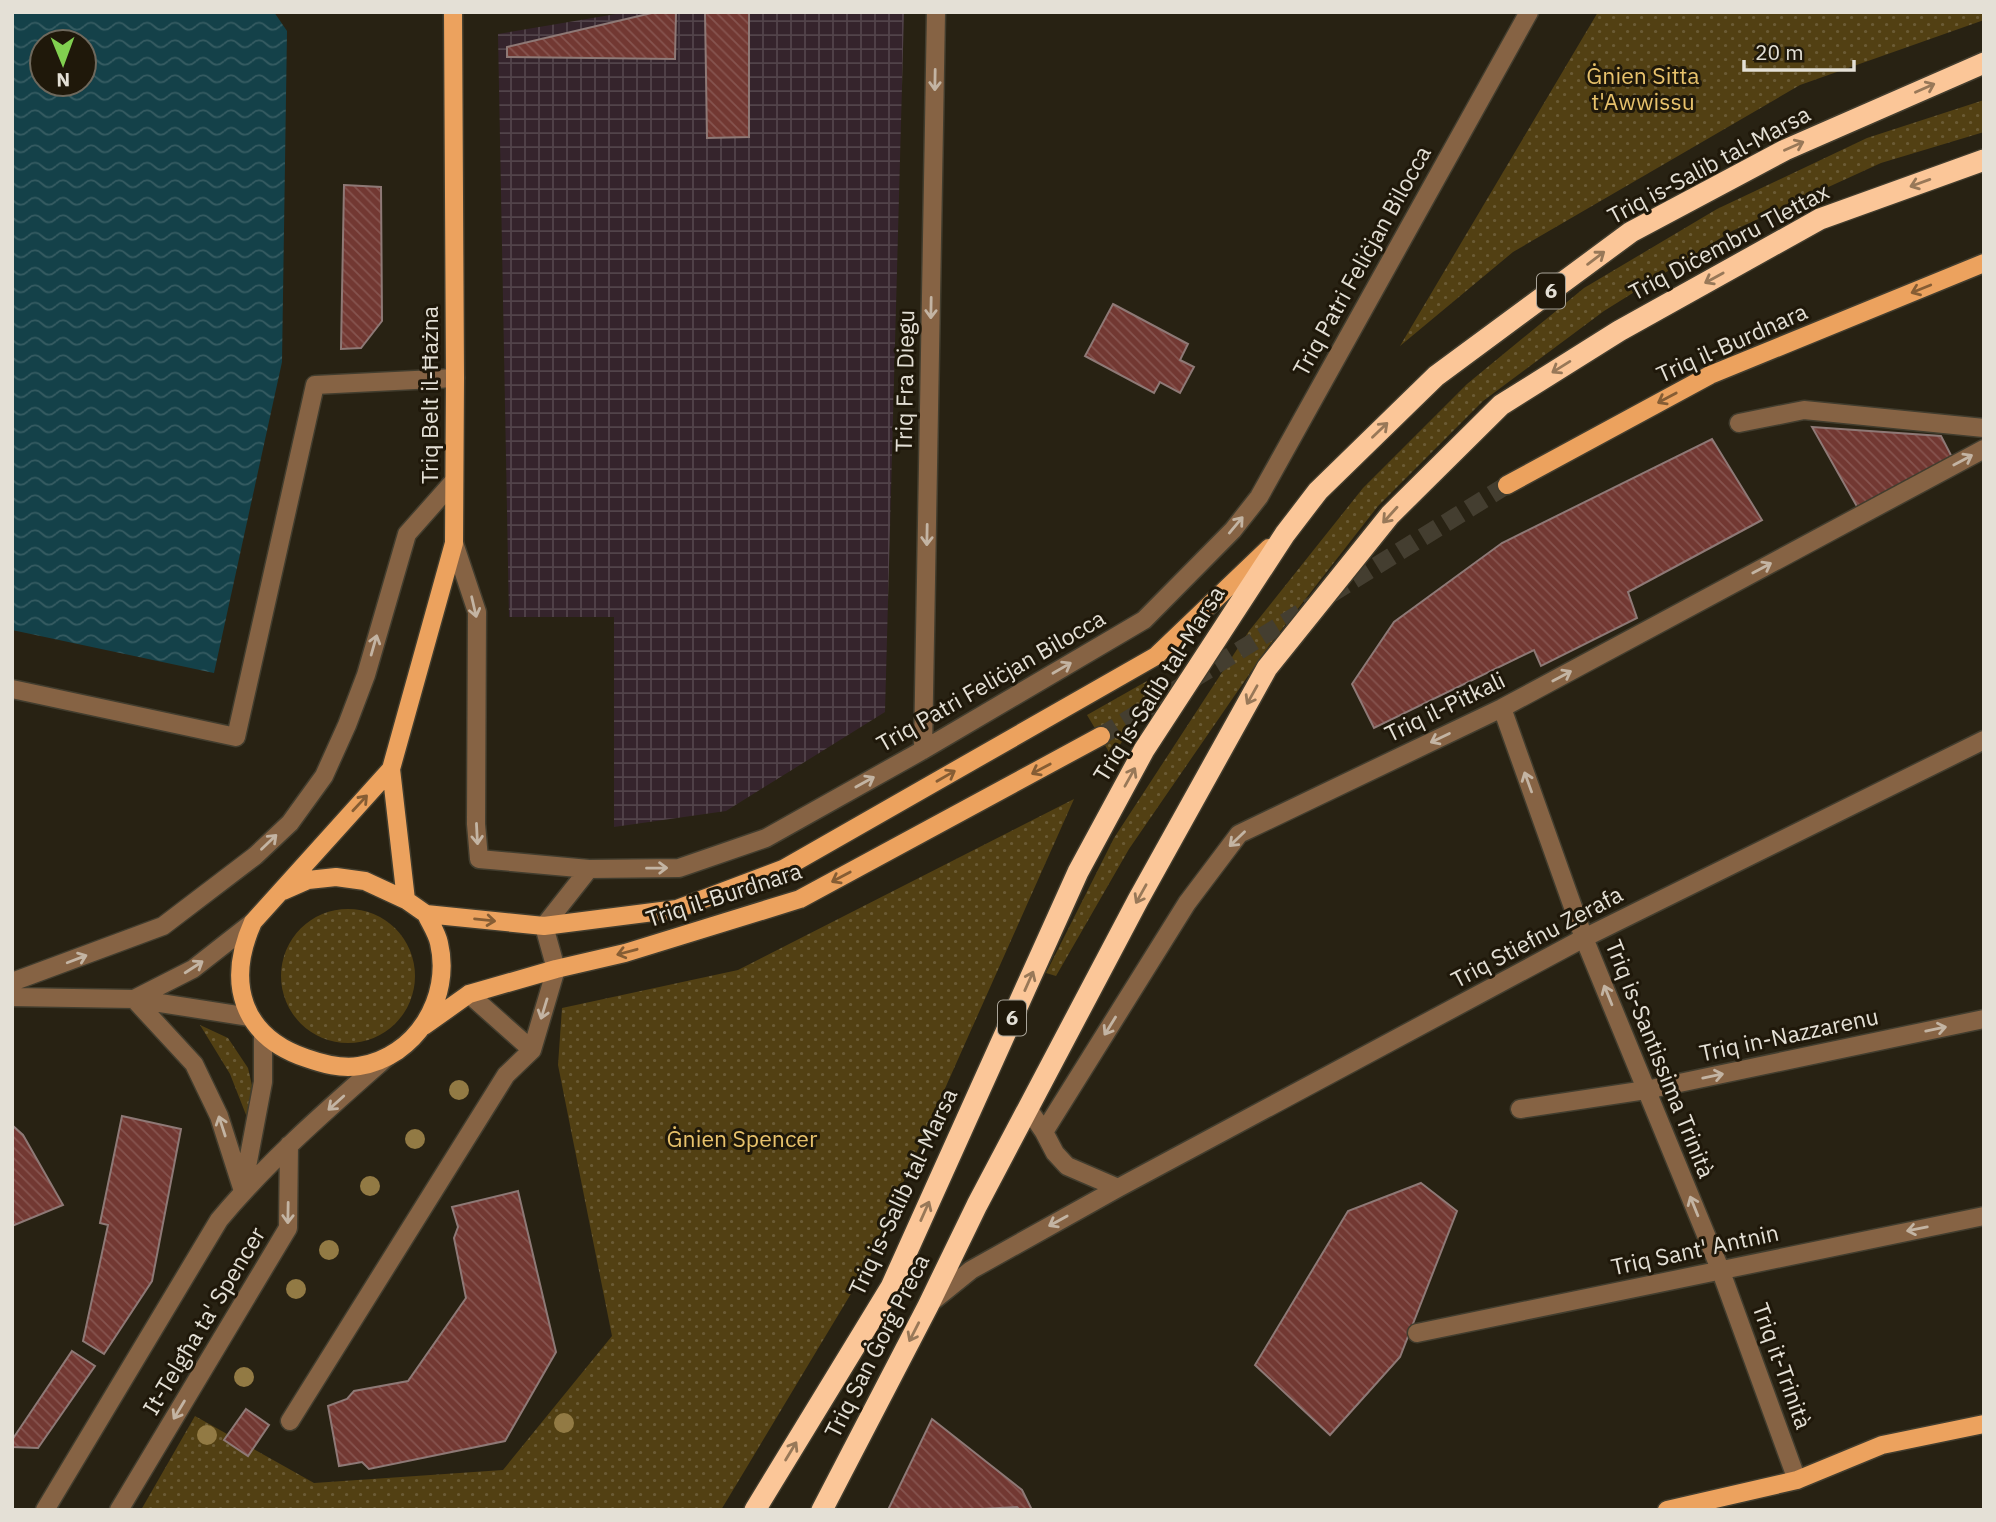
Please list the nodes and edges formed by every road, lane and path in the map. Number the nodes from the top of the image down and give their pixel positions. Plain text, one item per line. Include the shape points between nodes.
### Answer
1 (453, 12) edge
2 (936, 12) edge
3 (1528, 12) edge
4 (1984, 63) edge
5 (1984, 160) edge
6 (1984, 263) edge
7 (455, 378) junction
8 (1739, 423) dead end
9 (1984, 428) edge
10 (1984, 449) edge
11 (454, 481) junction
12 (1507, 485) tunnel mouth
13 (1284, 534) junction
14 (454, 542) junction
15 (12, 689) edge
16 (1502, 708) junction
17 (1101, 736) tunnel mouth
18 (1984, 740) edge
19 (923, 750) junction
20 (391, 769) junction
21 (589, 869) junction
22 (283, 891) junction
23 (406, 900) junction
24 (426, 914) junction
25 (253, 922) junction
26 (544, 926) junction
27 (1584, 937) junction
28 (556, 969) junction
29 (12, 982) edge
30 (468, 994) junction
31 (12, 997) edge
32 (134, 999) junction
33 (250, 1017) junction
34 (1984, 1019) edge
35 (424, 1026) junction
36 (263, 1035) junction
37 (532, 1050) junction
38 (387, 1057) junction
39 (1646, 1090) junction
40 (1520, 1109) dead end
41 (1029, 1110) junction
42 (1044, 1132) junction
43 (289, 1144) junction
44 (1118, 1188) junction
45 (243, 1191) junction
46 (1984, 1216) edge
47 (1720, 1269) junction
48 (928, 1306) junction
49 (1417, 1333) dead end
50 (290, 1421) dead end
51 (1984, 1424) edge
52 (1797, 1480) junction
53 (46, 1510) edge
54 (119, 1510) edge
55 (755, 1510) edge
56 (822, 1510) edge
57 (1667, 1510) edge

1 - 7 main road, Triq Belt il-Ħażna
2 -> 19 street, Triq Fra Diegu
19 -> 3 street, Triq Patri Feliċjan Bilocca via 1144,620 1233,530 1259,497
13 -> 4 highway, Triq is-Salib tal-Marsa / 6 via 1318,491 1436,376 1631,232 1785,150
5 -> 41 highway, Triq Diċembru Tlettax via 1820,219 1619,331 1501,405 1390,515 1268,668 1138,900
6 -> 12 main road, Triq il-Burdnara via 1710,375
7 - 11 main road, Triq Belt il-Ħażna
7 - 15 street via 315,385 236,737
8 - 9 street via 1804,410
16 -> 10 street, Triq il-Pitkali
11 - 14 main road, Triq Belt il-Ħażna
29 -> 11 street via 163,926 255,856 290,823 324,776 346,725 366,675 407,534
26 -> 13 main road via 677,909 783,869 1156,656
55 -> 13 highway, Triq is-Salib tal-Marsa / 6 via 891,1287 1078,873 1144,750
14 - 20 main road, Triq Belt il-Ħażna
14 -> 21 street, Triq Patri Feliċjan Bilocca via 477,612 479,859
27 -> 16 street, Triq is-Santissima Trinità
16 -> 42 street, Triq il-Pitkali via 1238,834 1186,903
17 -> 28 main road, Triq il-Burdnara via 800,899 625,953
18 - 27 street, Triq Stiefnu Zerafa
21 -> 19 street, Triq Patri Feliċjan Bilocca via 679,868 766,838
22 -> 20 main road
20 - 23 main road
21 - 26 street
22 - 23 main road via 309,880 336,877 365,881
22 - 25 main road
23 - 24 main road
24 -> 26 main road
24 - 35 main road via 439,941 442,976
32 -> 25 street via 193,969
25 - 33 main road via 239,969 241,994
26 - 28 street
39 -> 27 street, Triq is-Santissima Trinità
27 - 44 street, Triq Stiefnu Zerafa
28 - 30 main road, Triq il-Burdnara
28 -> 37 street
30 - 35 main road, Triq il-Burdnara
30 - 37 street
31 - 32 street
32 - 33 street
45 -> 32 street, It-Telgħa ta' Spencer via 219,1116 194,1064
33 - 36 main road
39 -> 34 street, Triq in-Nazzarenu
35 - 38 main road
36 - 38 main road via 327,1065 358,1066
36 - 45 street, It-Telgħa ta' Spencer via 263,1082
37 - 50 street via 506,1075
38 -> 43 street, It-Telgħa ta' Spencer
39 - 40 street, Triq in-Nazzarenu
47 -> 39 street, Triq is-Santissima Trinità
41 - 42 street
41 - 48 highway, Triq San Ġorġ Preca
42 - 44 street via 1067,1166
43 - 45 street, It-Telgħa ta' Spencer
43 -> 54 street, It-Telgħa ta' Spencer via 288,1228
44 -> 48 street, Triq Stiefnu Zerafa via 971,1270
45 - 53 street, It-Telgħa ta' Spencer via 219,1220
46 -> 47 street, Triq Sant' Antnin
47 - 49 street, Triq Sant' Antnin
47 - 52 street, Triq it-Trinità
48 -> 56 highway, Triq San Ġorġ Preca
51 - 52 main road via 1882,1445
52 - 57 main road

